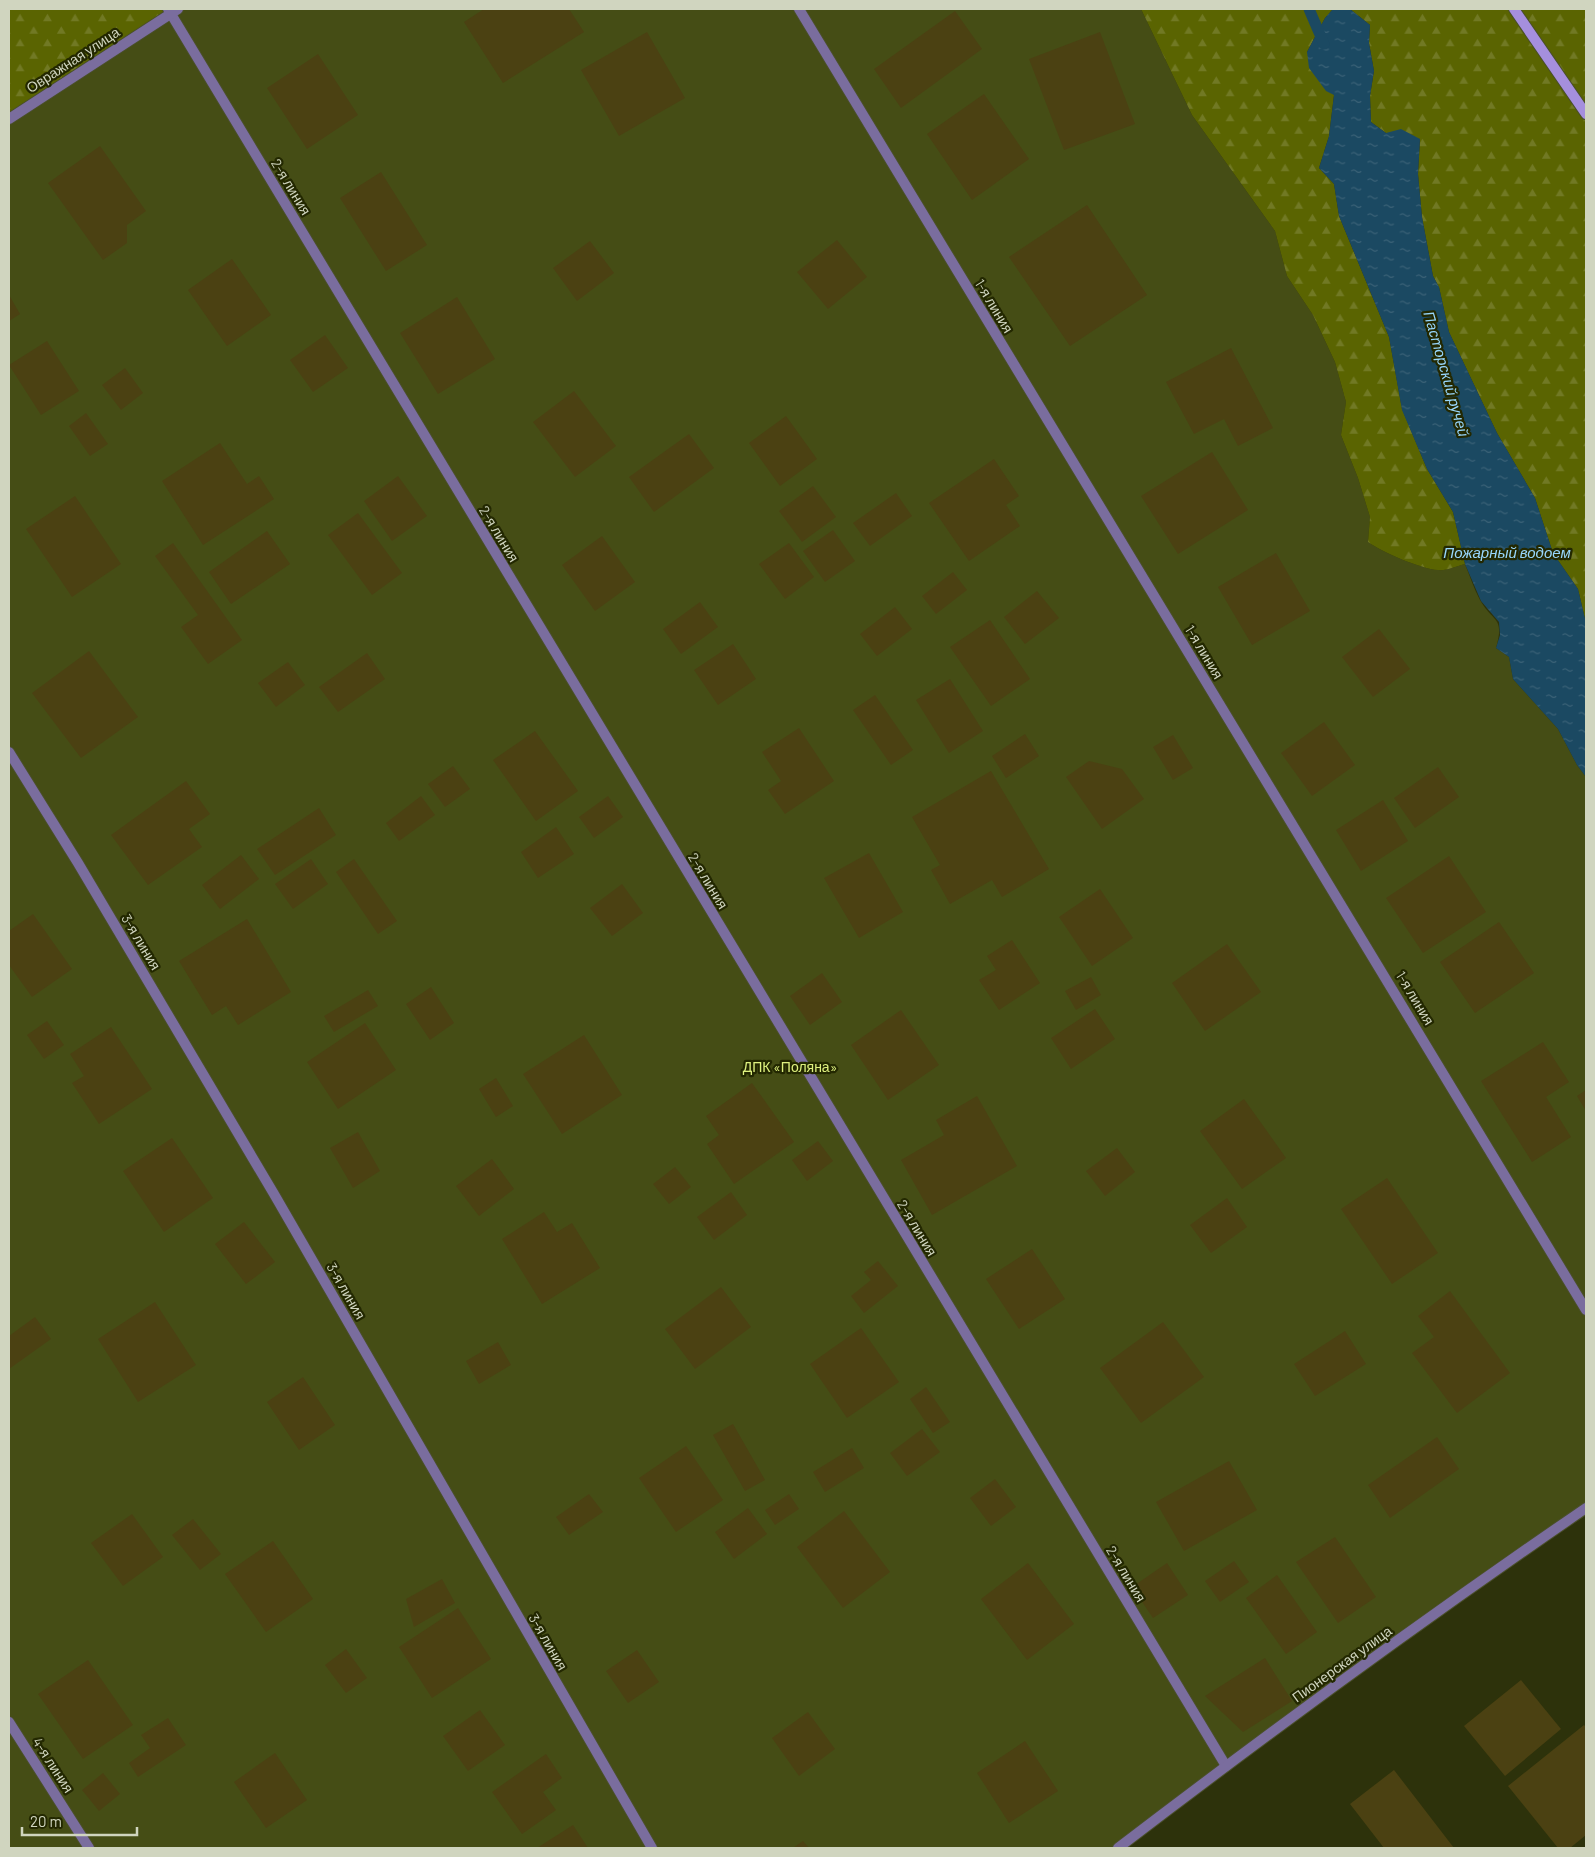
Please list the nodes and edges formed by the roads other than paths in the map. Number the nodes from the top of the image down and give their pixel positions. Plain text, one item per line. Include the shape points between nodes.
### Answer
1 (798, 9) edge
2 (1514, 9) edge
3 (172, 10) edge
4 (1586, 114) edge
5 (9, 119) edge
6 (9, 752) edge
7 (1586, 1310) edge
8 (1586, 1508) edge
9 (9, 1722) edge
10 (1226, 1766) junction
11 (89, 1848) edge
12 (652, 1848) edge
13 (1118, 1848) edge

1 - 7 street, 1-я линия
2 - 4 street
3 - 5 street, Овражная улица
3 - 10 street, 2-я линия
6 - 12 street, 3-я линия via 274,1194
8 - 10 street, Пионерская улица via 1478,1582
9 - 11 street, 4-я линия
10 - 13 street, Пионерская улица

